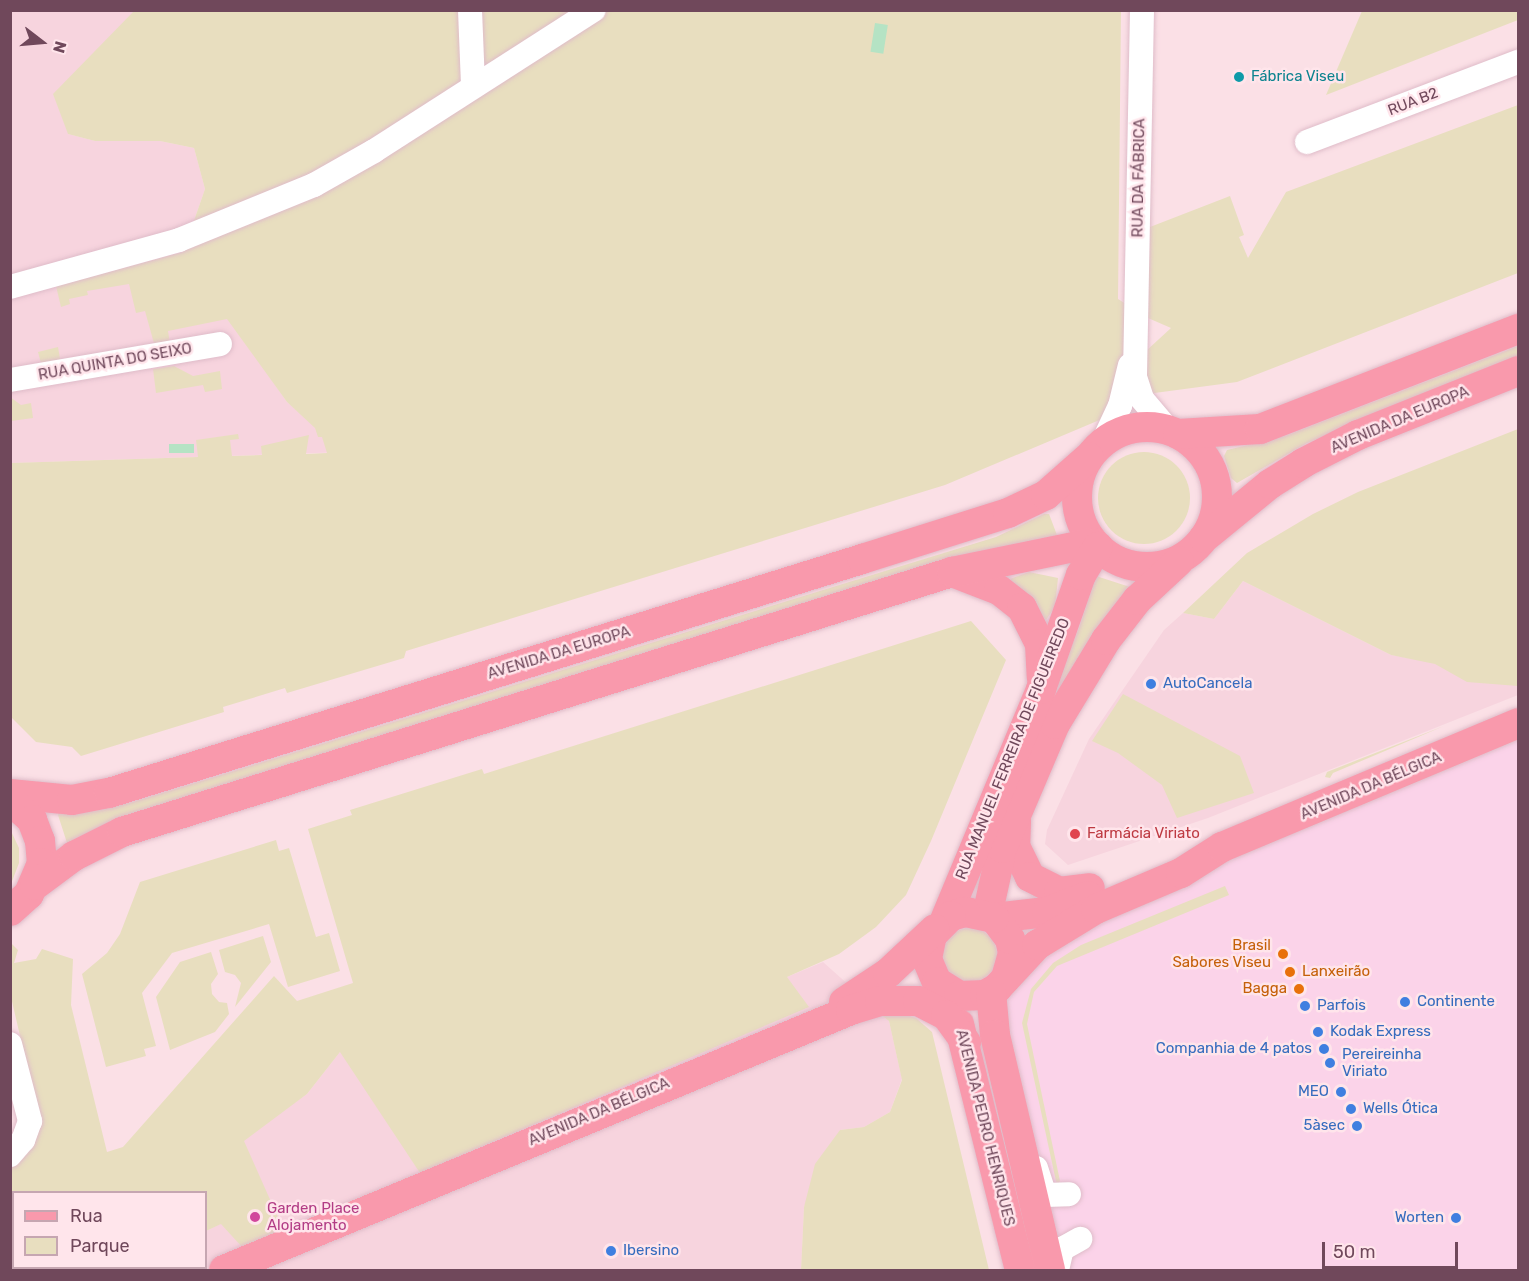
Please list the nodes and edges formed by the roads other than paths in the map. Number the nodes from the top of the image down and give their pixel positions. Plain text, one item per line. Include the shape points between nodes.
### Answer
1 (470, 10) edge
2 (594, 10) edge
3 (1142, 10) edge
4 (1518, 62) edge
5 (473, 86) junction
6 (1307, 142) dead end
7 (179, 240) junction
8 (10, 271) edge
9 (10, 287) edge
10 (1518, 329) edge
11 (220, 344) dead end
12 (1133, 345) junction
13 (1518, 371) edge
14 (10, 380) edge
15 (1174, 433) junction
16 (1096, 449) junction
17 (1095, 545) junction
18 (1192, 549) junction
19 (952, 572) junction
20 (1041, 689) junction
21 (1518, 723) edge
22 (10, 794) edge
23 (10, 800) edge
24 (1017, 811) junction
25 (1222, 847) junction
26 (1137, 876) junction
27 (35, 885) junction
28 (10, 911) edge
29 (990, 917) junction
30 (942, 922) junction
31 (941, 985) junction
32 (998, 985) junction
33 (799, 1028) junction
34 (966, 1043) junction
35 (10, 1044) edge
36 (1012, 1110) junction
37 (10, 1155) edge
38 (1069, 1194) dead end
39 (1080, 1239) dead end
40 (224, 1270) edge
41 (1020, 1270) edge
42 (1050, 1270) edge
43 (1057, 1270) edge

1 - 5 street
2 - 5 street
3 - 12 street, RUA DA FÁBRICA
4 - 6 street, RUA B2
5 - 7 street via 314,185
7 - 8 street via 141,238
7 - 9 street
10 - 15 main road via 1260,429
11 - 14 street, RUA QUINTA DO SEIXO
12 - 15 street via 1139,393
12 - 16 street via 1124,395
13 - 18 main road, AVENIDA DA EUROPA via 1358,435 1303,463 1270,484
15 - 16 main road via 1140,427
15 - 18 main road via 1208,463 1215,483 1216,504 1211,524
16 - 17 main road via 1079,477 1077,500 1081,523
16 - 22 main road, AVENIDA DA EUROPA via 1046,495 1008,513 110,793 72,800
17 - 18 main road via 1126,564 1146,567
17 - 19 main road
17 - 20 main road, RUA MANUEL FERREIRA DE FIGUEIREDO
18 - 24 main road, RUA MANUEL FERREIRA DE FIGUEIREDO via 1137,600 1081,677 1055,724
19 - 20 main road via 999,590 1027,615 1040,644
19 - 27 main road via 122,832 74,855
20 - 30 main road, RUA MANUEL FERREIRA DE FIGUEIREDO
21 - 25 main road, AVENIDA DA BÉLGICA
23 - 27 main road via 32,820 40,841 42,863
24 - 26 main road, AVENIDA DA BÉLGICA via 1015,846 1019,861 1030,877 1045,887 1059,891 1084,889
24 - 29 main road, RUA MANUEL FERREIRA DE FIGUEIREDO via 995,870
25 - 26 main road, AVENIDA DA BÉLGICA via 1199,850
25 - 32 main road, AVENIDA DA BÉLGICA via 1181,873 1066,926 1037,945
26 - 29 main road, AVENIDA DA BÉLGICA via 1047,912
27 - 28 main road
29 - 30 main road, AVENIDA DA BÉLGICA via 965,912
29 - 32 main road via 1007,933 1013,952
30 - 31 main road via 927,953
30 - 33 main road via 888,973
31 - 32 main road via 958,996 972,998
31 - 33 main road via 873,997
31 - 34 main road, AVENIDA PEDRO HENRIQUES
32 - 36 main road, AVENIDA PEDRO HENRIQUES via 995,1035
33 - 34 main road, AVENIDA DA BÉLGICA via 870,1004 900,999 918,1001 946,1015
33 - 40 main road, AVENIDA DA BÉLGICA
34 - 41 main road, AVENIDA PEDRO HENRIQUES
35 - 37 street via 30,1121 23,1140
36 - 38 street, AVENIDA PEDRO HENRIQUES via 1027,1128 1041,1191 1050,1198
36 - 42 main road, AVENIDA PEDRO HENRIQUES
39 - 43 street via 1062,1249

